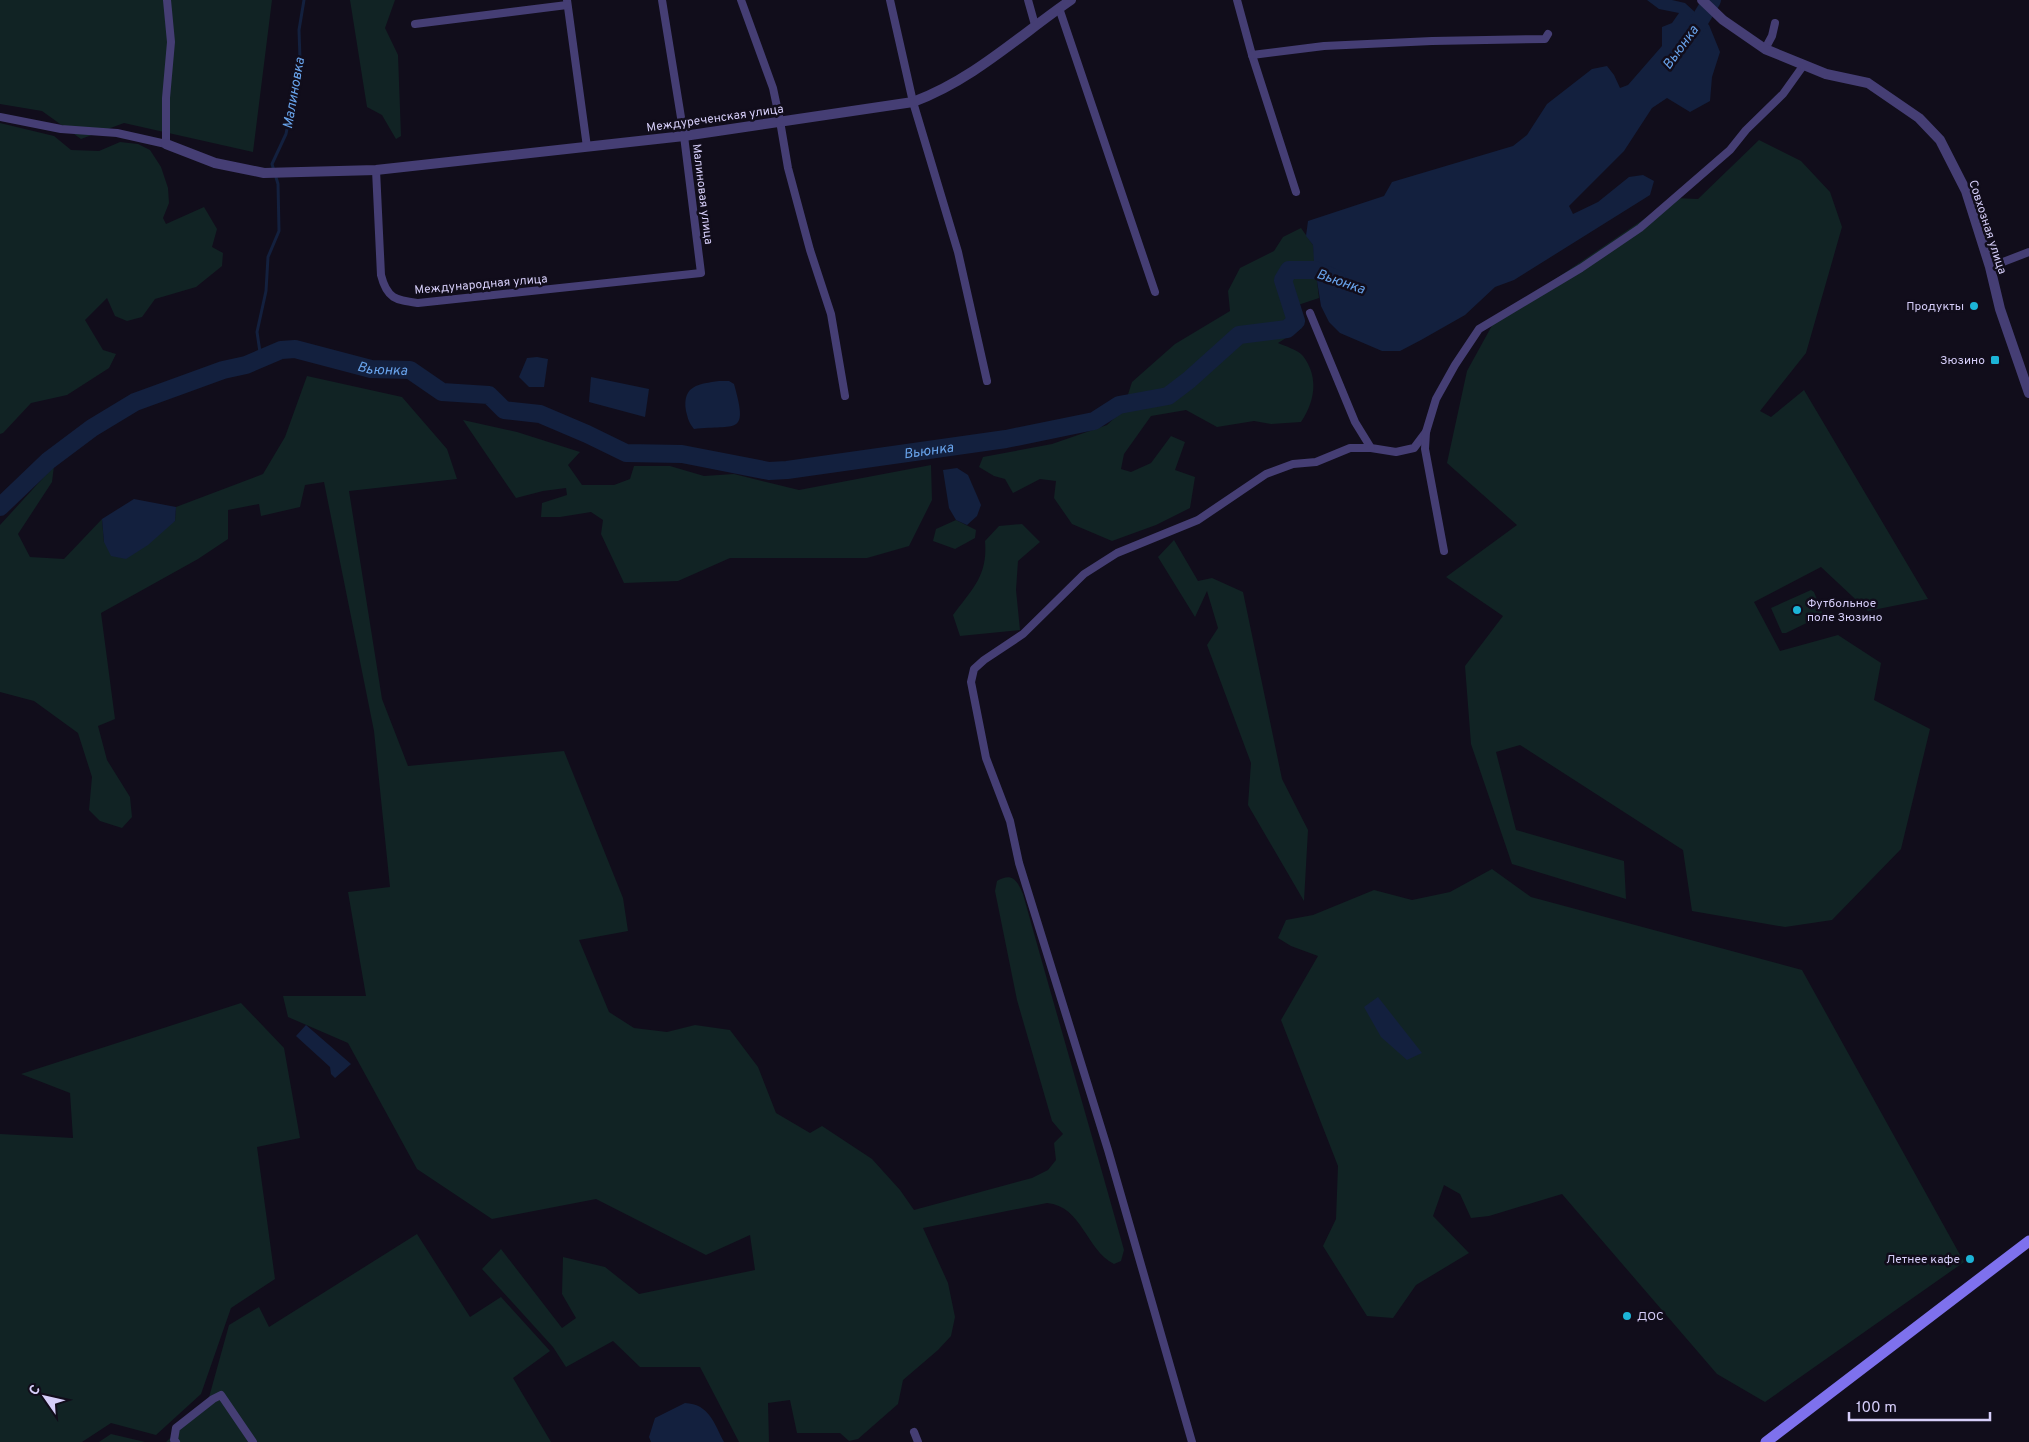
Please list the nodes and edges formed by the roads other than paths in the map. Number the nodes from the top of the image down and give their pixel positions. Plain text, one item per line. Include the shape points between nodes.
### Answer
1 (167, 0) edge
2 (662, 0) edge
3 (741, 0) edge
4 (890, 0) edge
5 (1028, 0) edge
6 (1071, 0) edge
7 (1237, 0) edge
8 (1702, 0) edge
9 (567, 2) edge
10 (1059, 8) junction
11 (1775, 23) dead end
12 (415, 24) dead end
13 (1035, 26) junction
14 (1548, 34) dead end
15 (1765, 50) junction
16 (1252, 55) junction
17 (1803, 66) junction
18 (913, 102) junction
19 (0, 117) edge
20 (780, 121) junction
21 (684, 136) junction
22 (166, 144) junction
23 (587, 147) junction
24 (376, 170) junction
25 (1296, 192) dead end
26 (2029, 252) edge
27 (1990, 267) junction
28 (701, 273) joint
29 (1155, 292) dead end
30 (1310, 313) dead end
31 (987, 381) dead end
32 (2029, 393) edge
33 (845, 396) dead end
34 (1426, 432) junction
35 (1371, 448) junction
36 (1444, 552) dead end
37 (2029, 1241) edge
38 (914, 1432) dead end
39 (176, 1442) edge
40 (253, 1442) edge
41 (918, 1442) edge
42 (1192, 1442) edge
43 (1766, 1442) edge

1 - 22 street via 171,42
2 - 21 street, Малиновая улица
3 - 20 street via 772,88
4 - 18 street
5 - 13 street
6 - 10 street, Междуреченская улица
7 - 16 street
8 - 15 street, Совхозная улица via 1723,20
9 - 12 street
9 - 23 street
10 - 13 street, Междуреченская улица
10 - 29 street
11 - 15 street
13 - 18 street, Междуреченская улица via 962,79
14 - 16 street via 1545,39 1324,46
15 - 17 street, Совхозная улица
16 - 25 street
17 - 27 street, Совхозная улица via 1868,83 1919,118 1940,140 1966,191
17 - 34 street via 1783,94 1730,150 1640,228 1581,268 1479,329 1436,399
18 - 20 street, Междуреченская улица
18 - 31 street via 958,252
19 - 22 street via 61,130 117,133
20 - 21 street, Междуреченская улица
20 - 33 street via 788,168 831,314
21 - 23 street, Междуреченская улица
21 - 28 street, Малиновая улица
22 - 24 street, Междуреченская улица via 215,163 264,173
23 - 24 street, Междуреченская улица
24 - 28 street, Международная улица via 381,275 390,295 401,301 418,303
26 - 27 street
27 - 32 street, Совхозная улица via 2000,309
30 - 35 street via 1355,422
34 - 35 street via 1414,448 1396,452
34 - 36 street via 1425,449
35 - 42 street via 1350,448 1316,462 1293,464 1266,474 1198,520 1117,553 1084,574 1022,634 984,660 974,669 971,682 986,758 1010,821 1019,863 1108,1150
37 - 43 main road
38 - 41 street
39 - 40 street via 176,1428 221,1395

